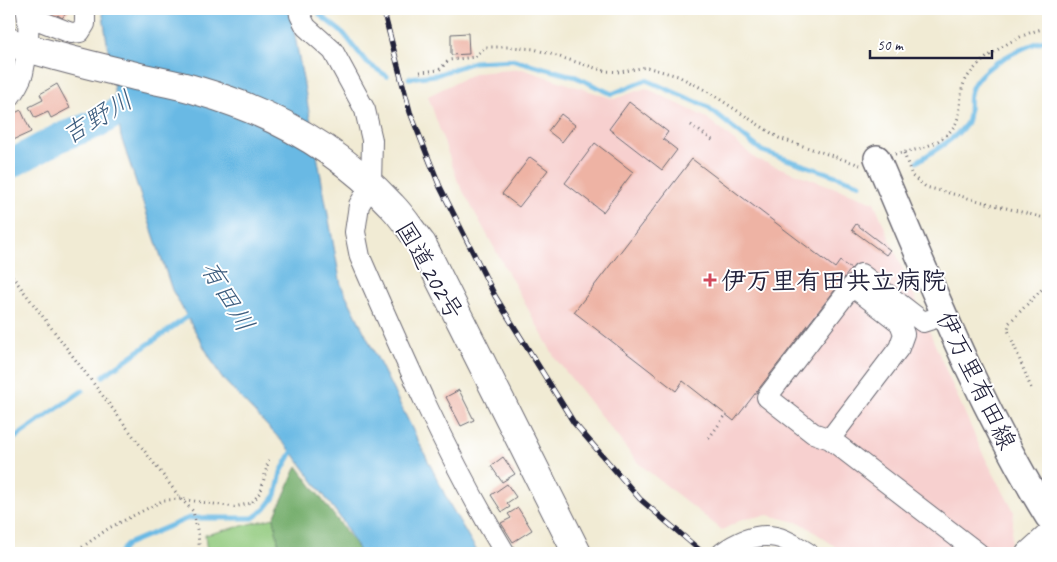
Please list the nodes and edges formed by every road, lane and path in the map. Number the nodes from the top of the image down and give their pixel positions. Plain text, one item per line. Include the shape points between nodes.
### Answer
1 (85, 9) edge
2 (299, 9) edge
3 (27, 12) edge
4 (1048, 28) edge
5 (18, 45) edge
6 (420, 72) dead end
7 (9, 98) edge
8 (691, 125) dead end
9 (715, 142) dead end
10 (904, 153) junction
11 (878, 158) junction
12 (372, 186) junction
13 (1048, 219) edge
14 (9, 272) edge
15 (861, 274) dead end
16 (1048, 283) edge
17 (945, 315) junction
18 (1030, 388) dead end
19 (725, 416) dead end
20 (709, 438) dead end
21 (830, 439) junction
22 (269, 458) dead end
23 (181, 499) junction
24 (1048, 516) edge
25 (1048, 533) edge
26 (9, 547) edge
27 (13, 553) edge
28 (74, 553) edge
29 (200, 553) edge
30 (505, 553) edge
31 (577, 553) edge
32 (722, 553) edge
33 (808, 553) edge
34 (978, 553) edge
35 (1026, 553) edge

1 - 3 street via 85,24 80,32 71,32
2 - 12 street via 306,27 333,51 365,110 372,140
3 - 5 street
4 - 10 path via 1017,37 977,65 964,84 959,116 949,134 930,146
5 - 7 street via 22,75
5 - 12 highway, 国道202号 via 198,90 247,107 290,126 328,150
6 - 11 path via 438,70 449,60 475,57 485,48 511,47 534,49 605,71 646,67 678,76 707,91 779,138 864,166
8 - 9 path
10 - 11 path
10 - 13 path via 912,176 926,187
11 - 17 main road, 伊万里有田線
12 - 30 street via 359,205 355,232 360,257 427,409
12 - 31 highway, 国道202号 via 422,244
14 - 23 path
15 - 17 street via 923,322
16 - 18 path via 1009,323 1008,330
17 - 24 main road, 伊万里有田線 via 962,356 1022,474
19 - 20 path
21 - 21 street via 813,433 767,397 852,286 900,323 904,334 899,348
21 - 34 street
22 - 23 path via 261,491 252,503 234,507
23 - 28 path via 164,500 109,528
23 - 29 path via 193,510
25 - 35 street
26 - 27 path
32 - 33 street via 736,543 758,536 777,537

